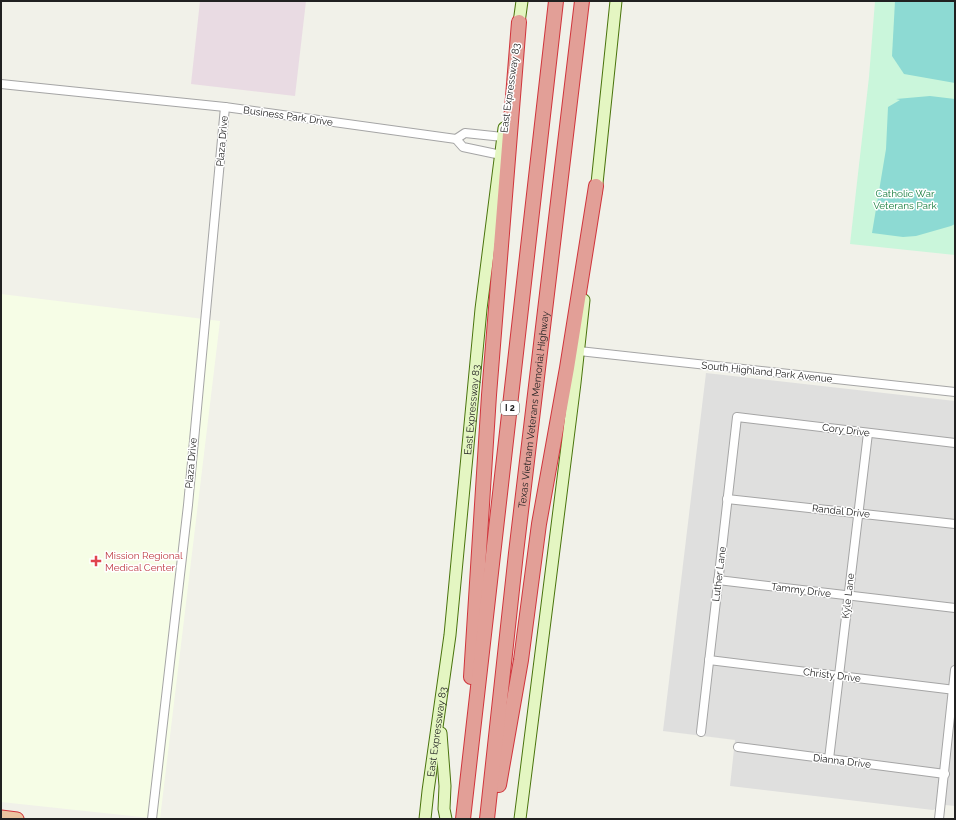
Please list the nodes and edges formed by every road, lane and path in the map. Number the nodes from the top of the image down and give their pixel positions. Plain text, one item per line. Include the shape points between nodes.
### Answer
1 (522, 1) edge
2 (556, 1) edge
3 (582, 1) edge
4 (616, 1) edge
5 (519, 22) junction
6 (1, 84) edge
7 (225, 107) junction
8 (503, 137) junction
9 (456, 139) junction
10 (501, 154) junction
11 (596, 186) junction
12 (579, 351) junction
13 (955, 392) edge
14 (737, 417) joint
15 (868, 433) junction
16 (955, 443) edge
17 (727, 498) junction
18 (858, 513) junction
19 (955, 524) edge
20 (718, 580) junction
21 (848, 595) junction
22 (955, 608) edge
23 (709, 660) junction
24 (955, 670) edge
25 (839, 676) junction
26 (954, 690) edge
27 (439, 710) junction
28 (701, 732) dead end
29 (738, 747) dead end
30 (829, 759) junction
31 (526, 772) junction
32 (945, 774) junction
33 (467, 778) junction
34 (487, 814) edge
35 (1, 817) edge
36 (463, 817) edge
37 (17, 819) edge
38 (152, 819) edge
39 (425, 819) edge
40 (446, 819) edge
41 (512, 819) edge
42 (520, 819) edge
43 (940, 819) edge

1 - 5 main road, East Expressway 83
2 - 33 highway, I 2
3 - 34 highway, Texas Vietnam Veterans Memorial Highway / I 2
4 - 11 main road
5 - 8 main road, East Expressway 83
5 - 33 highway via 489,395 471,665
6 - 7 street, Business Park Drive
7 - 9 street, Business Park Drive
7 - 38 street, Plaza Drive via 188,504
8 - 9 street, Business Park Drive via 465,133
8 - 10 main road, East Expressway 83
9 - 10 street, Business Park Drive via 463,147
10 - 27 main road, East Expressway 83 via 481,309 450,635
11 - 12 main road
11 - 34 highway via 539,524 521,660 500,783
12 - 13 street, South Highland Park Avenue
12 - 31 main road
14 - 15 street, Cory Drive
14 - 17 street, Luther Lane
15 - 16 street, Cory Drive
15 - 18 street, Kyle Lane
17 - 18 street, Randal Drive
17 - 20 street, Luther Lane
18 - 19 street, Randal Drive
18 - 21 street, Kyle Lane
20 - 21 street, Tammy Drive
20 - 23 street, Luther Lane
21 - 22 street, Tammy Drive
21 - 25 street, Kyle Lane
23 - 25 street, Christy Drive
23 - 28 street, Luther Lane
24 - 26 street
25 - 26 street, Christy Drive
25 - 30 street, Kyle Lane
26 - 32 street
27 - 39 main road, East Expressway 83
27 - 40 main road
29 - 30 street, Dianna Drive
30 - 32 street, Dianna Drive
31 - 41 main road
31 - 42 main road
32 - 43 street
33 - 36 highway, I 2
35 - 37 highway

